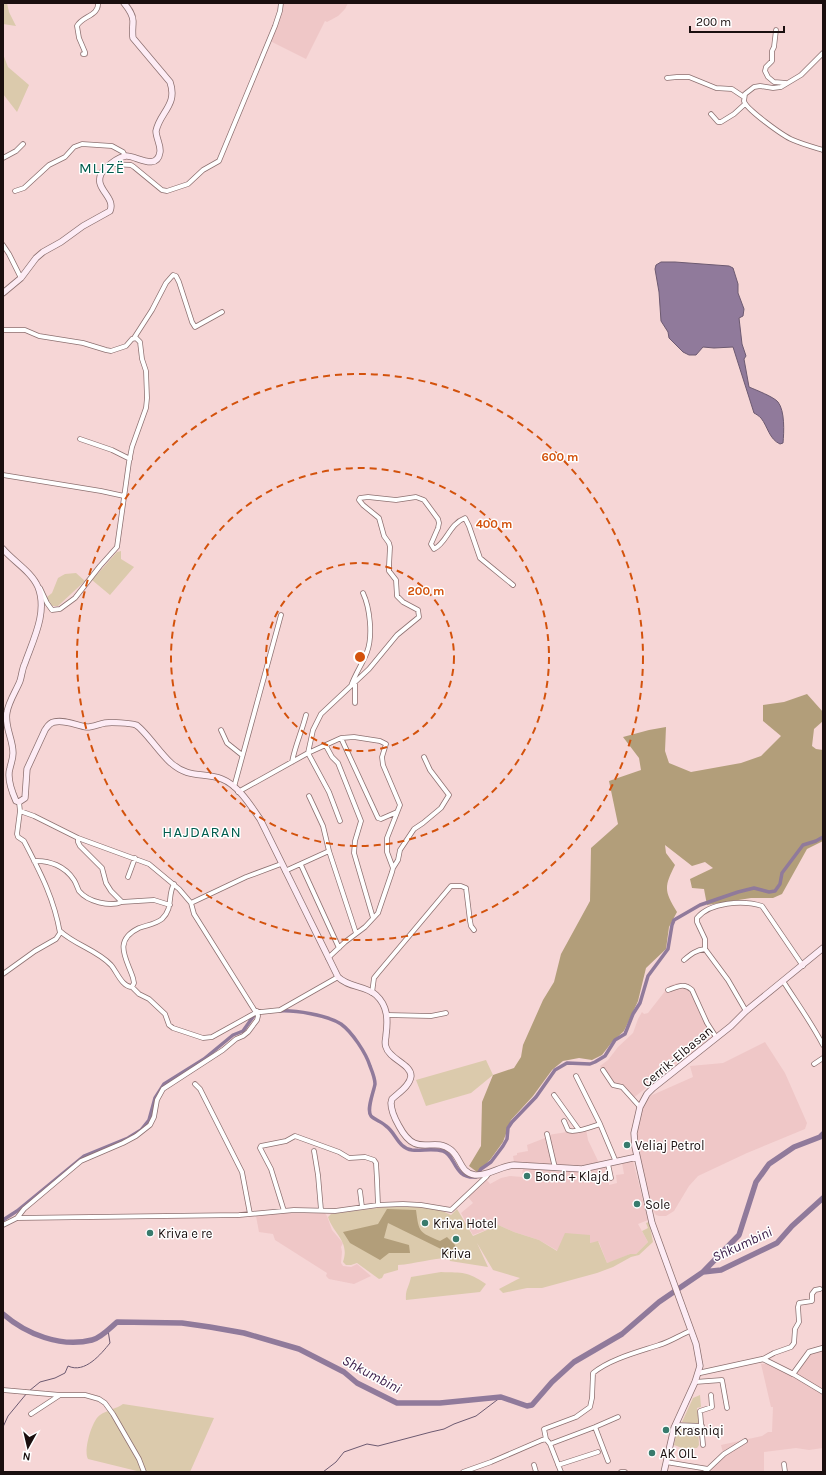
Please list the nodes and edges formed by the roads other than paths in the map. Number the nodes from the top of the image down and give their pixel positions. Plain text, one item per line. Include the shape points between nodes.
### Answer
1 (98, 3) edge
2 (124, 3) edge
3 (281, 3) edge
4 (776, 30) dead end
5 (823, 53) edge
6 (83, 54) dead end
7 (667, 78) dead end
8 (787, 83) junction
9 (744, 97) junction
10 (745, 104) junction
11 (710, 114) dead end
12 (23, 144) dead end
13 (823, 150) edge
14 (126, 156) junction
15 (3, 158) edge
16 (111, 164) junction
17 (15, 191) dead end
18 (3, 245) edge
19 (21, 278) junction
20 (3, 293) edge
21 (222, 312) dead end
22 (3, 330) edge
23 (134, 338) junction
24 (80, 439) dead end
25 (130, 459) junction
26 (3, 474) edge
27 (124, 496) junction
28 (3, 549) edge
29 (513, 585) dead end
30 (38, 586) junction
31 (363, 593) dead end
32 (281, 615) dead end
33 (353, 685) junction
34 (355, 703) dead end
35 (306, 715) dead end
36 (4, 724) edge
37 (222, 730) dead end
38 (341, 738) junction
39 (326, 746) junction
40 (308, 753) junction
41 (242, 755) junction
42 (424, 758) dead end
43 (292, 762) junction
44 (234, 787) junction
45 (238, 792) junction
46 (309, 796) dead end
47 (19, 802) junction
48 (20, 810) junction
49 (397, 812) junction
50 (340, 821) dead end
51 (78, 838) junction
52 (328, 851) junction
53 (135, 858) junction
54 (34, 861) junction
55 (281, 864) junction
56 (301, 865) junction
57 (393, 868) junction
58 (285, 871) junction
59 (128, 877) dead end
60 (174, 884) junction
61 (122, 902) junction
62 (191, 903) junction
63 (170, 905) junction
64 (373, 918) junction
65 (60, 930) junction
66 (474, 930) dead end
67 (356, 933) junction
68 (339, 948) junction
69 (823, 948) edge
70 (705, 949) junction
71 (328, 958) junction
72 (684, 960) dead end
73 (803, 966) junction
74 (3, 974) edge
75 (338, 977) junction
76 (783, 981) junction
77 (132, 987) junction
78 (668, 990) dead end
79 (372, 993) junction
80 (746, 1011) junction
81 (257, 1013) junction
82 (446, 1013) dead end
83 (387, 1015) junction
84 (716, 1037) junction
85 (823, 1045) edge
86 (823, 1058) edge
87 (814, 1064) dead end
88 (603, 1070) dead end
89 (576, 1076) dead end
90 (195, 1084) dead end
91 (554, 1095) dead end
92 (640, 1107) junction
93 (564, 1121) dead end
94 (600, 1124) junction
95 (579, 1130) junction
96 (547, 1134) dead end
97 (314, 1151) dead end
98 (637, 1157) junction
99 (616, 1162) junction
100 (608, 1164) junction
101 (555, 1168) junction
102 (489, 1173) junction
103 (611, 1178) dead end
104 (360, 1191) dead end
105 (378, 1206) junction
106 (362, 1207) junction
107 (321, 1210) junction
108 (284, 1211) junction
109 (250, 1214) junction
110 (16, 1218) junction
111 (3, 1225) edge
112 (820, 1289) dead end
113 (689, 1328) junction
114 (823, 1348) edge
115 (763, 1359) junction
116 (699, 1373) junction
117 (793, 1374) junction
118 (695, 1382) junction
119 (3, 1390) edge
120 (823, 1392) edge
121 (60, 1394) junction
122 (710, 1395) dead end
123 (727, 1408) dead end
124 (31, 1414) dead end
125 (618, 1417) dead end
126 (675, 1426) junction
127 (702, 1426) junction
128 (595, 1427) junction
129 (546, 1439) junction
130 (745, 1441) dead end
131 (550, 1444) junction
132 (704, 1445) dead end
133 (598, 1452) dead end
134 (608, 1461) dead end
135 (666, 1462) junction
136 (784, 1464) dead end
137 (558, 1465) junction
138 (534, 1466) dead end
139 (706, 1470) edge
140 (144, 1472) edge
141 (463, 1472) edge
142 (536, 1472) edge
143 (561, 1472) edge
144 (621, 1472) edge
145 (625, 1472) edge
146 (664, 1472) edge
147 (785, 1472) edge

1 - 6 street via 95,12 80,20 77,26 85,52
2 - 14 main road via 133,20 133,38 170,82 172,88 168,110 156,131 160,148 157,158 149,162
3 - 16 street via 275,26 219,162 203,170 188,184 167,191 162,190 131,165
4 - 8 street via 772,61 765,71 768,78 774,82
5 - 8 street via 804,72
7 - 9 street via 688,77 716,88 732,89
8 - 9 street via 776,88 754,87
9 - 10 street
10 - 11 street via 721,122
10 - 13 street via 786,136
12 - 15 street
14 - 16 main road
14 - 17 street via 112,146 82,144 74,147 66,157 48,165 24,188
16 - 19 main road via 102,173 100,182 110,202 110,211 43,252
18 - 19 street
19 - 20 main road
21 - 23 street via 195,327 179,282 173,275 166,282
22 - 23 street via 25,330 39,336 112,351 126,346
23 - 25 street via 140,342 146,370 147,398 143,420 132,446
24 - 25 street
25 - 27 street
26 - 27 street
27 - 30 street via 117,547 75,598 60,609 52,610
28 - 30 main road via 29,573
29 - 33 street via 480,558 465,518 455,523 434,549 431,544 438,528 438,519 424,500 416,497 396,500 360,498 363,505 379,518 384,536 389,543 389,571 396,580 397,596 420,613
30 - 36 main road via 41,607 38,623
31 - 33 street via 368,608 368,647
32 - 41 street
33 - 34 street
33 - 40 street via 321,714 313,730
35 - 43 street
36 - 47 main road via 14,752 9,776 14,796
37 - 41 street via 227,743
38 - 39 street
38 - 49 street via 378,818
38 - 49 street via 362,738 387,745 382,757 383,765 400,805
39 - 40 street
39 - 64 street via 338,763 361,821 354,853
40 - 43 street
40 - 50 street via 329,792
41 - 44 street
42 - 57 street via 449,795 441,808 414,829 402,845
43 - 45 street
44 - 45 main road
44 - 47 main road via 221,779 190,774 175,767 135,725 108,723 88,727 55,722 49,724 45,730 27,769 25,798
45 - 55 main road via 260,819
46 - 52 street via 323,826
47 - 48 street
48 - 51 street
48 - 54 street via 17,834 24,841
49 - 57 street via 386,845 388,859
51 - 53 street
51 - 61 street via 80,846 102,868 106,883
52 - 56 street
52 - 67 street
53 - 59 street
53 - 60 street via 155,868
54 - 61 street via 56,864 71,875 79,890 101,903
54 - 65 street via 52,900
55 - 58 main road
55 - 62 street
56 - 58 street
56 - 68 street
57 - 64 street via 378,914
58 - 71 main road
60 - 62 street
60 - 63 street via 171,889
61 - 63 street via 154,900
62 - 81 street via 194,914
63 - 77 street via 158,922 139,928 125,941 123,951 133,978
64 - 67 street
65 - 74 street via 60,935 56,939
65 - 77 street via 73,942 107,962 123,983
66 - 79 street via 470,921 466,888 451,886 376,975
67 - 68 street
68 - 71 street
69 - 73 main road, Cerrik-Elbasan
70 - 72 street via 694,952
70 - 73 street via 705,938 697,922 699,915 723,904 745,902 762,906
70 - 80 street via 728,980
71 - 75 main road
73 - 76 main road, Cerrik-Elbasan
75 - 79 main road
75 - 81 street via 280,1010
76 - 80 main road, Cerrik-Elbasan
76 - 85 street via 812,1023
77 - 81 street via 165,1014 173,1028 204,1038
78 - 84 street via 680,985 689,987 706,1023
79 - 83 main road via 379,998
80 - 84 main road, Cerrik-Elbasan
81 - 110 street via 244,1036 163,1089 150,1125 123,1143 81,1162
82 - 83 street via 431,1016
83 - 102 main road via 386,1049 409,1069 410,1073 410,1082 391,1103 401,1130 416,1145 450,1149 467,1172 478,1175
84 - 92 main road, Cerrik-Elbasan via 653,1088
86 - 87 street
88 - 92 street via 613,1085 622,1087
89 - 94 street
90 - 109 street via 200,1089 242,1172
91 - 95 street
92 - 98 main road, Cerrik-Elbasan via 634,1133
93 - 95 street via 569,1130
94 - 95 street
94 - 99 street
96 - 101 street
97 - 107 street
98 - 99 main road
98 - 113 main road, Cerrik-Elbasan via 652,1223
99 - 100 main road
100 - 101 main road via 582,1169
100 - 103 street
101 - 102 main road via 514,1165
102 - 105 street via 451,1210 409,1204
104 - 106 street
105 - 106 street
105 - 108 street via 374,1160 349,1158 295,1136 260,1148 271,1169
106 - 107 street via 335,1211
107 - 108 street
108 - 109 street
109 - 110 street
110 - 111 street
112 - 115 street via 812,1294 812,1301 799,1303 799,1322 795,1329 794,1343
113 - 116 main road via 698,1355
113 - 129 street via 658,1345 594,1372 590,1407 576,1417 545,1429
114 - 117 street via 809,1352
115 - 116 street
115 - 117 street
116 - 118 main road
117 - 120 street
118 - 123 street via 722,1380
118 - 126 main road
119 - 121 street
121 - 124 street
121 - 140 street via 92,1396 105,1403 139,1459
122 - 127 street via 712,1407 700,1411
125 - 128 street
126 - 127 street
126 - 135 main road
127 - 132 street
128 - 131 street
128 - 134 street
129 - 131 street
129 - 141 street
130 - 139 street via 724,1454
131 - 137 street
133 - 137 street
135 - 139 street
135 - 146 main road
136 - 147 street
137 - 143 street
138 - 142 street
144 - 145 street

